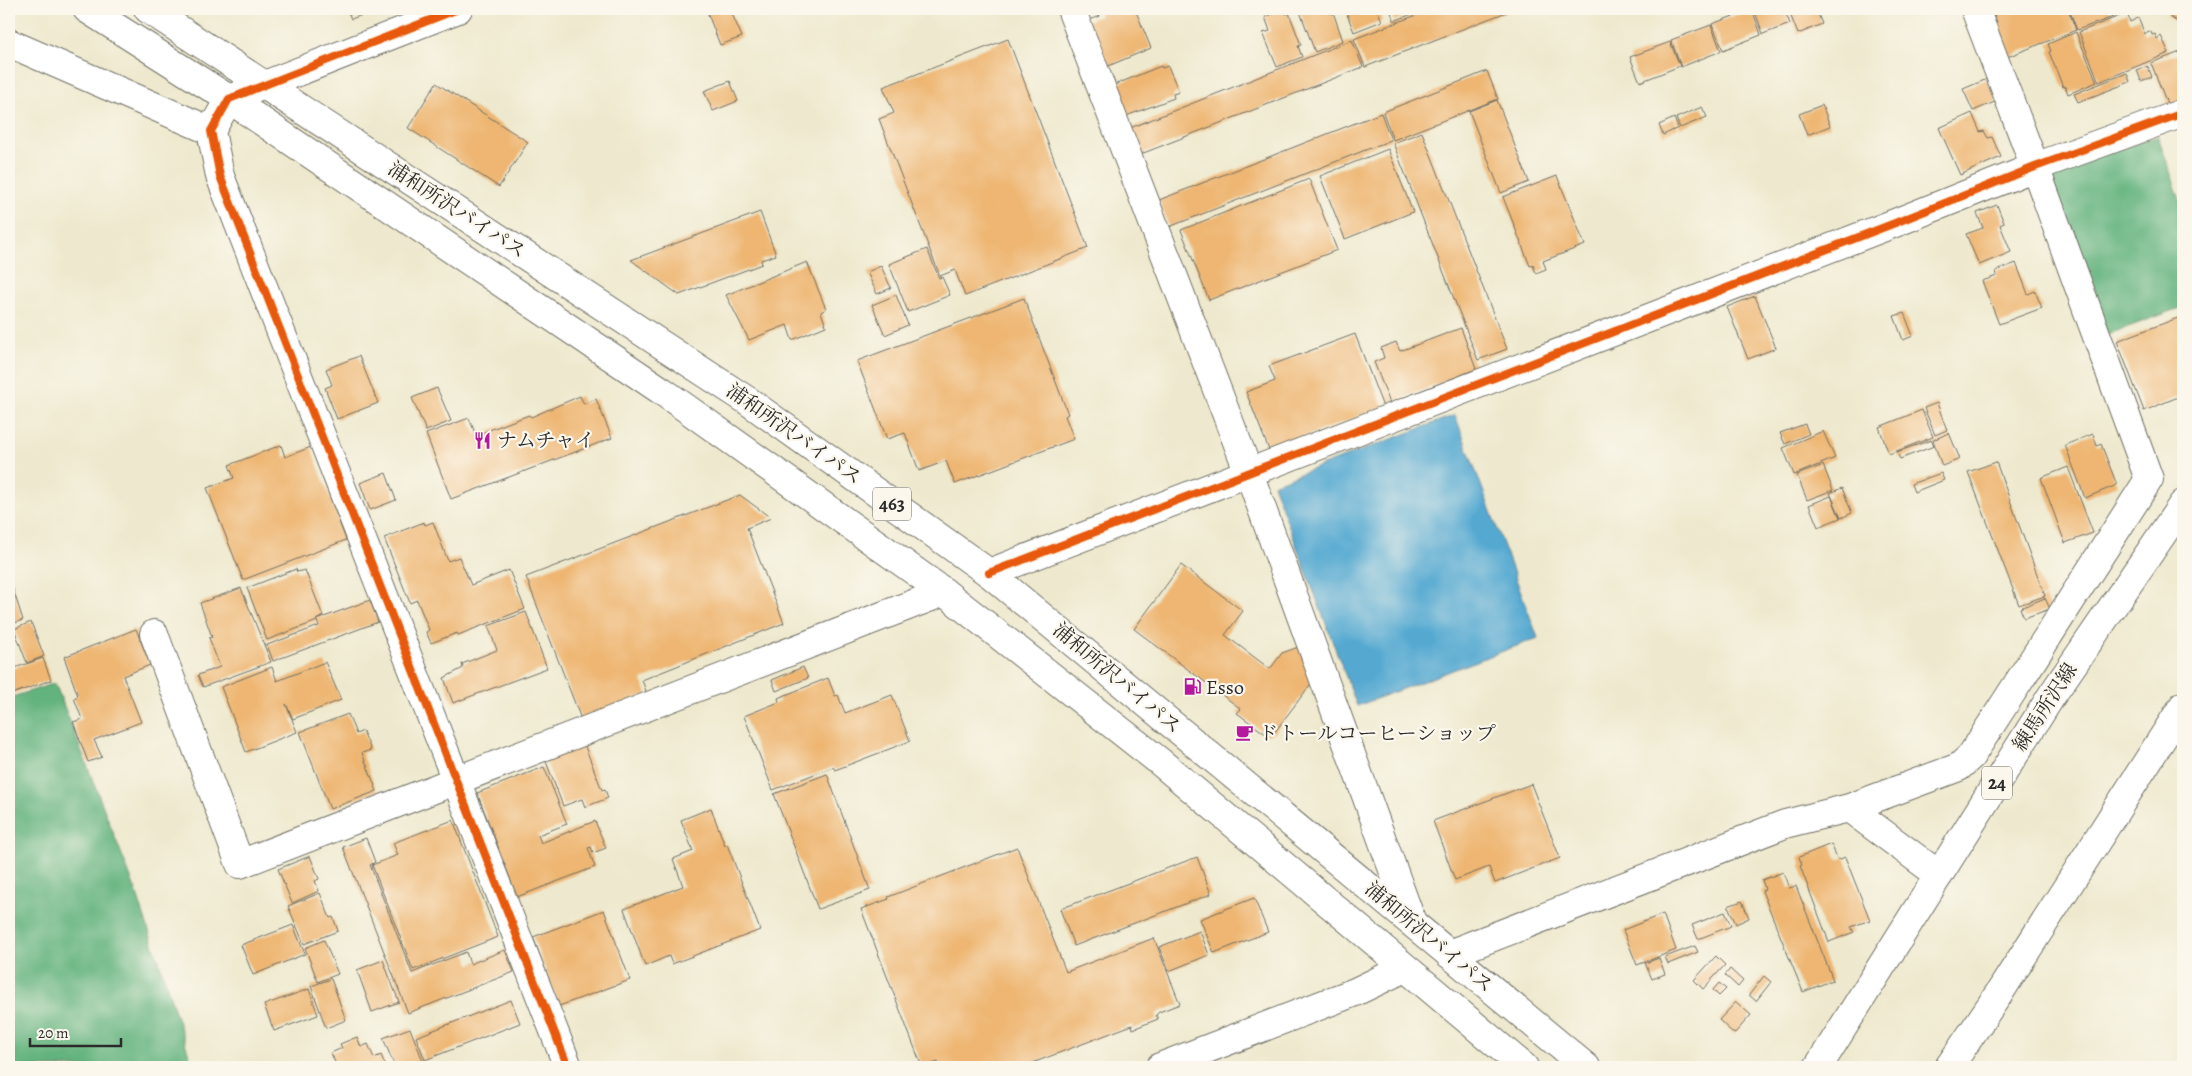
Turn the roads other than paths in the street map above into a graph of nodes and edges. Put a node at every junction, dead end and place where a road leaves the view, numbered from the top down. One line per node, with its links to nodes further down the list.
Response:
1 (87, 9): 8 (main road, 浦和所沢バイパス / 463)
2 (148, 9): 7 (main road, 浦和所沢バイパス / 463)
3 (458, 9): 7 (main road)
4 (1072, 9): 12 (main road)
5 (1974, 9): 11 (main road)
6 (9, 43): 10 (main road)
7 (264, 84): 8 (main road); 14 (main road, 浦和所沢バイパス / 463)
8 (229, 99): 10 (main road); 15 (main road, 浦和所沢バイパス / 463)
9 (2183, 113): 11 (main road)
10 (210, 131): 18 (main road)
11 (2035, 167): 12 (main road); 19 (main road)
12 (1250, 472): 14 (main road); 21 (main road)
13 (2183, 504): 20 (main road, 練馬所沢線 / 24)
14 (989, 573): 21 (main road, 浦和所沢バイパス / 463)
15 (944, 592): 18 (main road); 23 (main road, 浦和所沢バイパス / 463)
16 (154, 634): 18 (main road)
17 (2183, 706): 29 (main road)
18 (457, 781): 24 (main road)
19 (1849, 808): 20 (main road); 22 (main road)
20 (1939, 875): 28 (main road, 練馬所沢線 / 24)
21 (1412, 922): 22 (main road, 浦和所沢バイパス / 463)
22 (1449, 954): 27 (main road, 浦和所沢バイパス / 463)
23 (1405, 968): 25 (main road); 26 (main road, 浦和所沢バイパス / 463)
24 (568, 1067)
25 (1160, 1067)
26 (1524, 1067)
27 (1586, 1067)
28 (1818, 1067)
29 (1949, 1067)

